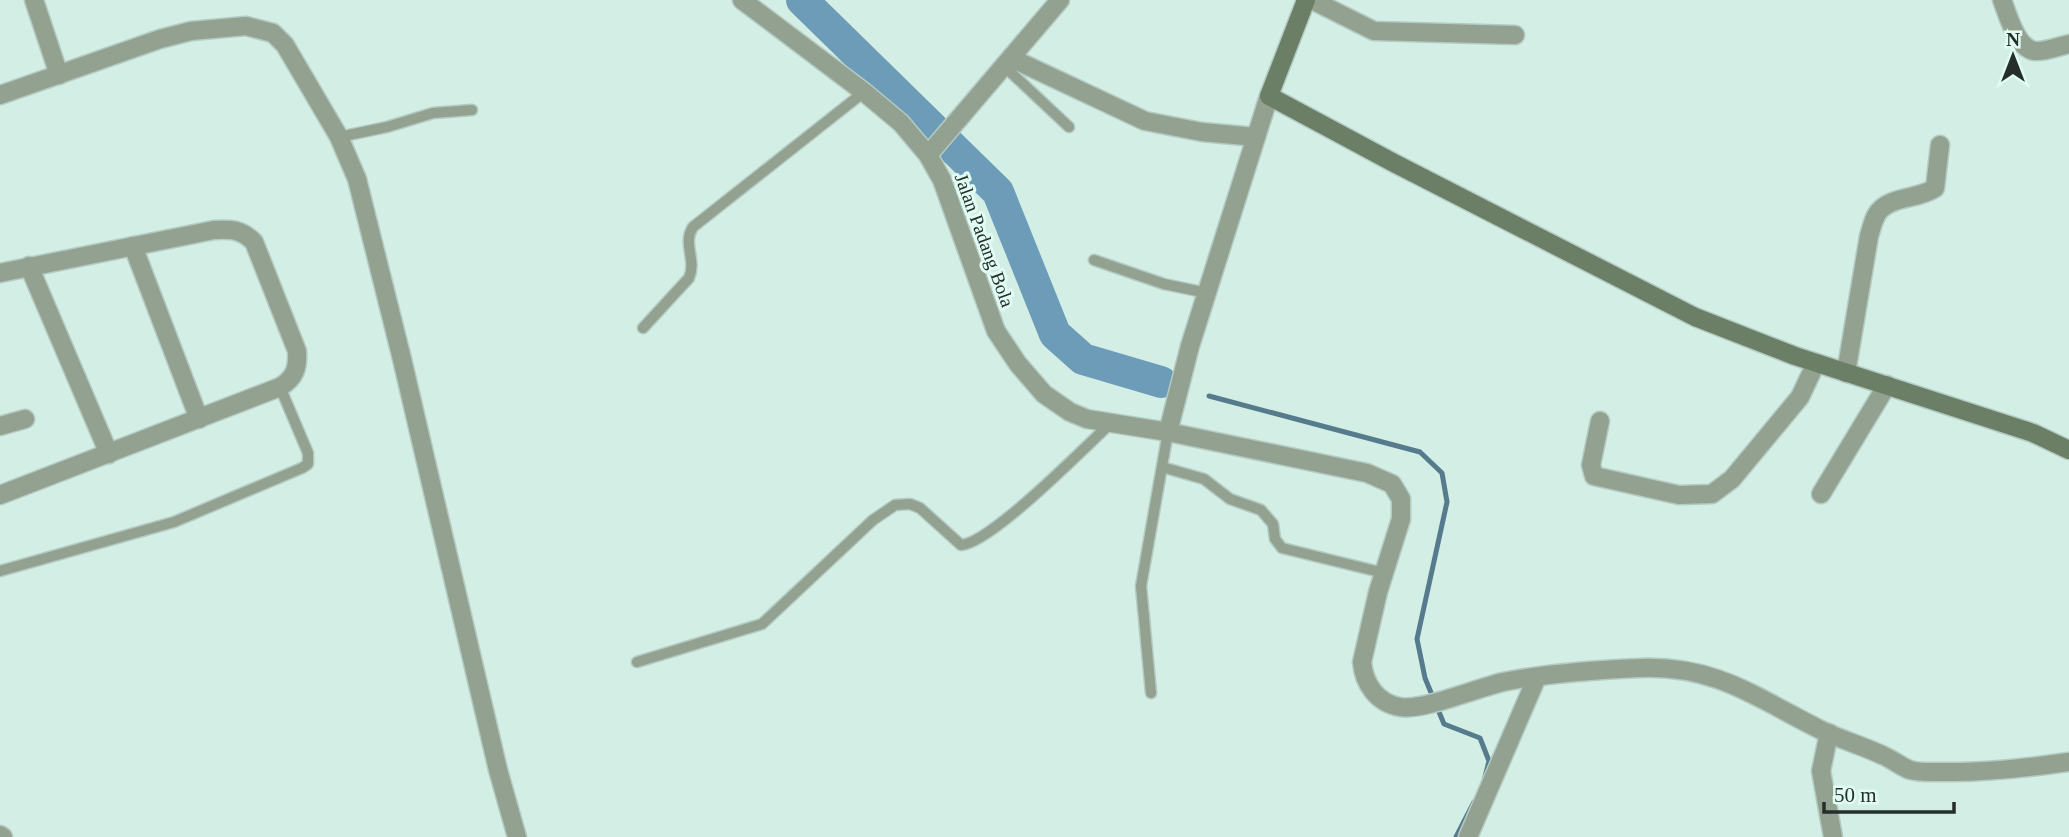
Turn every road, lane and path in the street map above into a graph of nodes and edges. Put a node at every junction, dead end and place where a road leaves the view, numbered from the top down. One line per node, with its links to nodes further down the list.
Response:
1 (34, 0): 9 (street)
2 (742, 0): 10 (street, Jalan Padang Bola)
3 (1060, 0): 8 (street)
4 (2002, 0): 7 (street)
5 (1304, 1): 6 (street); 12 (street)
6 (1516, 35)
7 (2069, 44)
8 (1008, 62): 14 (lane); 16 (street); 18 (street)
9 (59, 75): 11 (street); 15 (street)
10 (864, 92): 18 (street, Jalan Padang Bola); 24 (lane)
11 (0, 95)
12 (1269, 96): 16 (street); 25 (street)
13 (472, 110): 15 (lane)
14 (1069, 127)
15 (339, 136): 47 (street)
16 (1256, 137): 23 (street)
17 (1940, 145): 26 (street)
18 (929, 155): 32 (street, Jalan Padang Bola)
19 (133, 246): 21 (street); 28 (street); 30 (street)
20 (1094, 260): 23 (lane)
21 (29, 266): 22 (street); 36 (street)
22 (0, 273)
23 (1207, 293): 34 (street)
24 (643, 328)
25 (1816, 363): 26 (street); 31 (street)
26 (1846, 373): 27 (street)
27 (1887, 385): 35 (street); 38 (street)
28 (280, 387): 30 (street); 40 (lane)
29 (25, 419): 33 (street)
30 (198, 419): 36 (street)
31 (1600, 421)
32 (1110, 424): 34 (street, Jalan Padang Bola); 42 (lane)
33 (0, 426)
34 (1168, 432): 37 (lane); 41 (street, Jalan Padang Bola)
35 (2069, 450)
36 (109, 454): 39 (street)
37 (1162, 467): 41 (lane); 44 (lane)
38 (1821, 494)
39 (0, 495)
40 (0, 571)
41 (1384, 573): 43 (street, Jalan Padang Bola)
42 (637, 662)
43 (1537, 677): 45 (street); 48 (street)
44 (1152, 693)
45 (1829, 733): 46 (street); 49 (street)
46 (2069, 762)
47 (517, 837)
48 (1468, 837)
49 (1833, 837)

